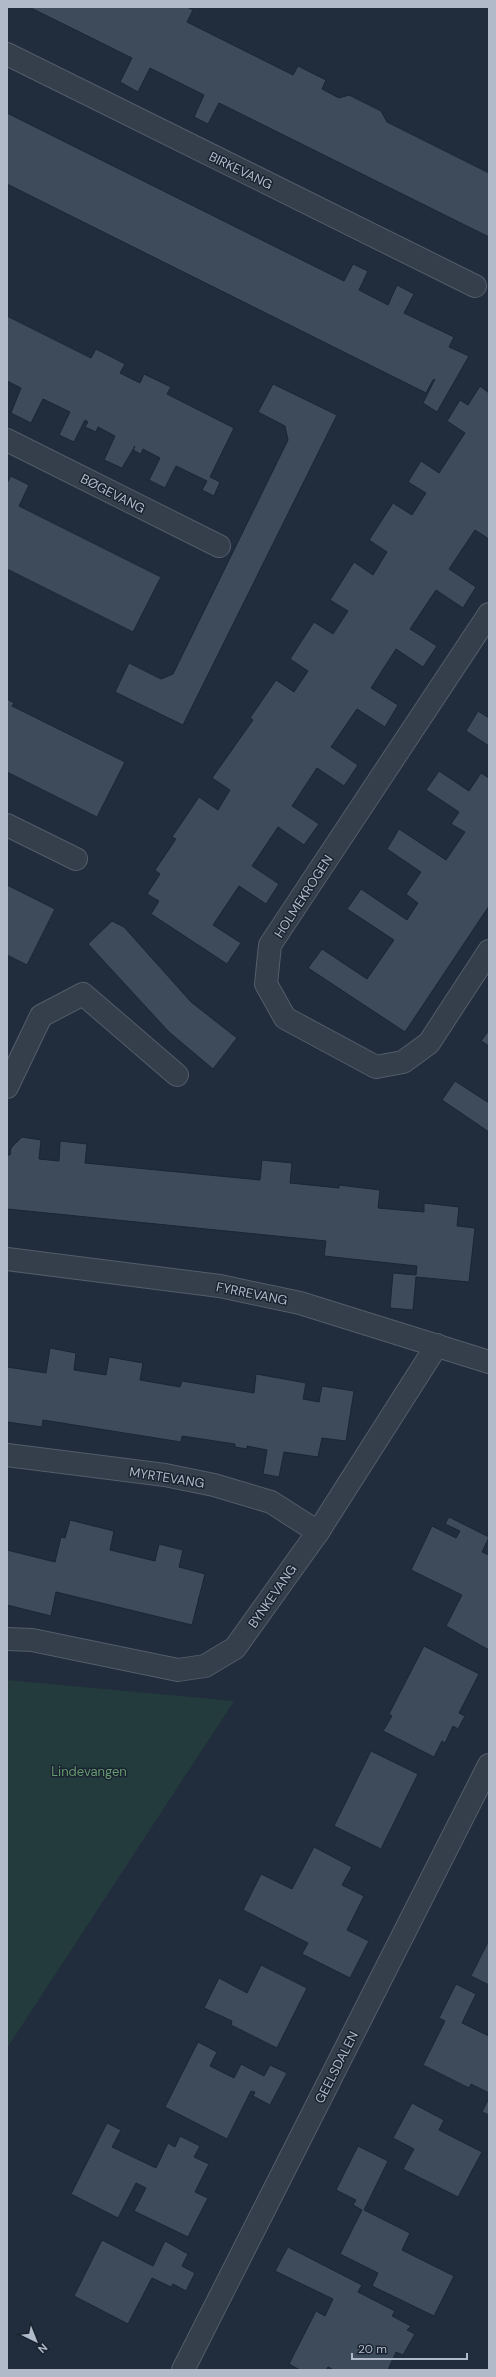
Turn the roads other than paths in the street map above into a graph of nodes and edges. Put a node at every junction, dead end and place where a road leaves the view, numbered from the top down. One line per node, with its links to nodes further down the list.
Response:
1 (7, 54): 2 (street, BIRKEVANG)
2 (475, 286)
3 (7, 440): 4 (street, BØGEVANG)
4 (219, 546)
5 (489, 614): 8 (street, HOLMEKROGEN)
6 (7, 824): 7 (street)
7 (76, 859)
8 (489, 951)
9 (177, 1075): 10 (street)
10 (7, 1086)
11 (7, 1259): 12 (street, FYRREVANG)
12 (437, 1345): 13 (street, FYRREVANG); 15 (street, BYNKEVANG)
13 (489, 1362)
14 (7, 1455): 15 (street, MYRTEVANG)
15 (318, 1532): 16 (street, BYNKEVANG)
16 (7, 1639)
17 (489, 1765): 18 (street, GEELSDALEN)
18 (183, 2370)

